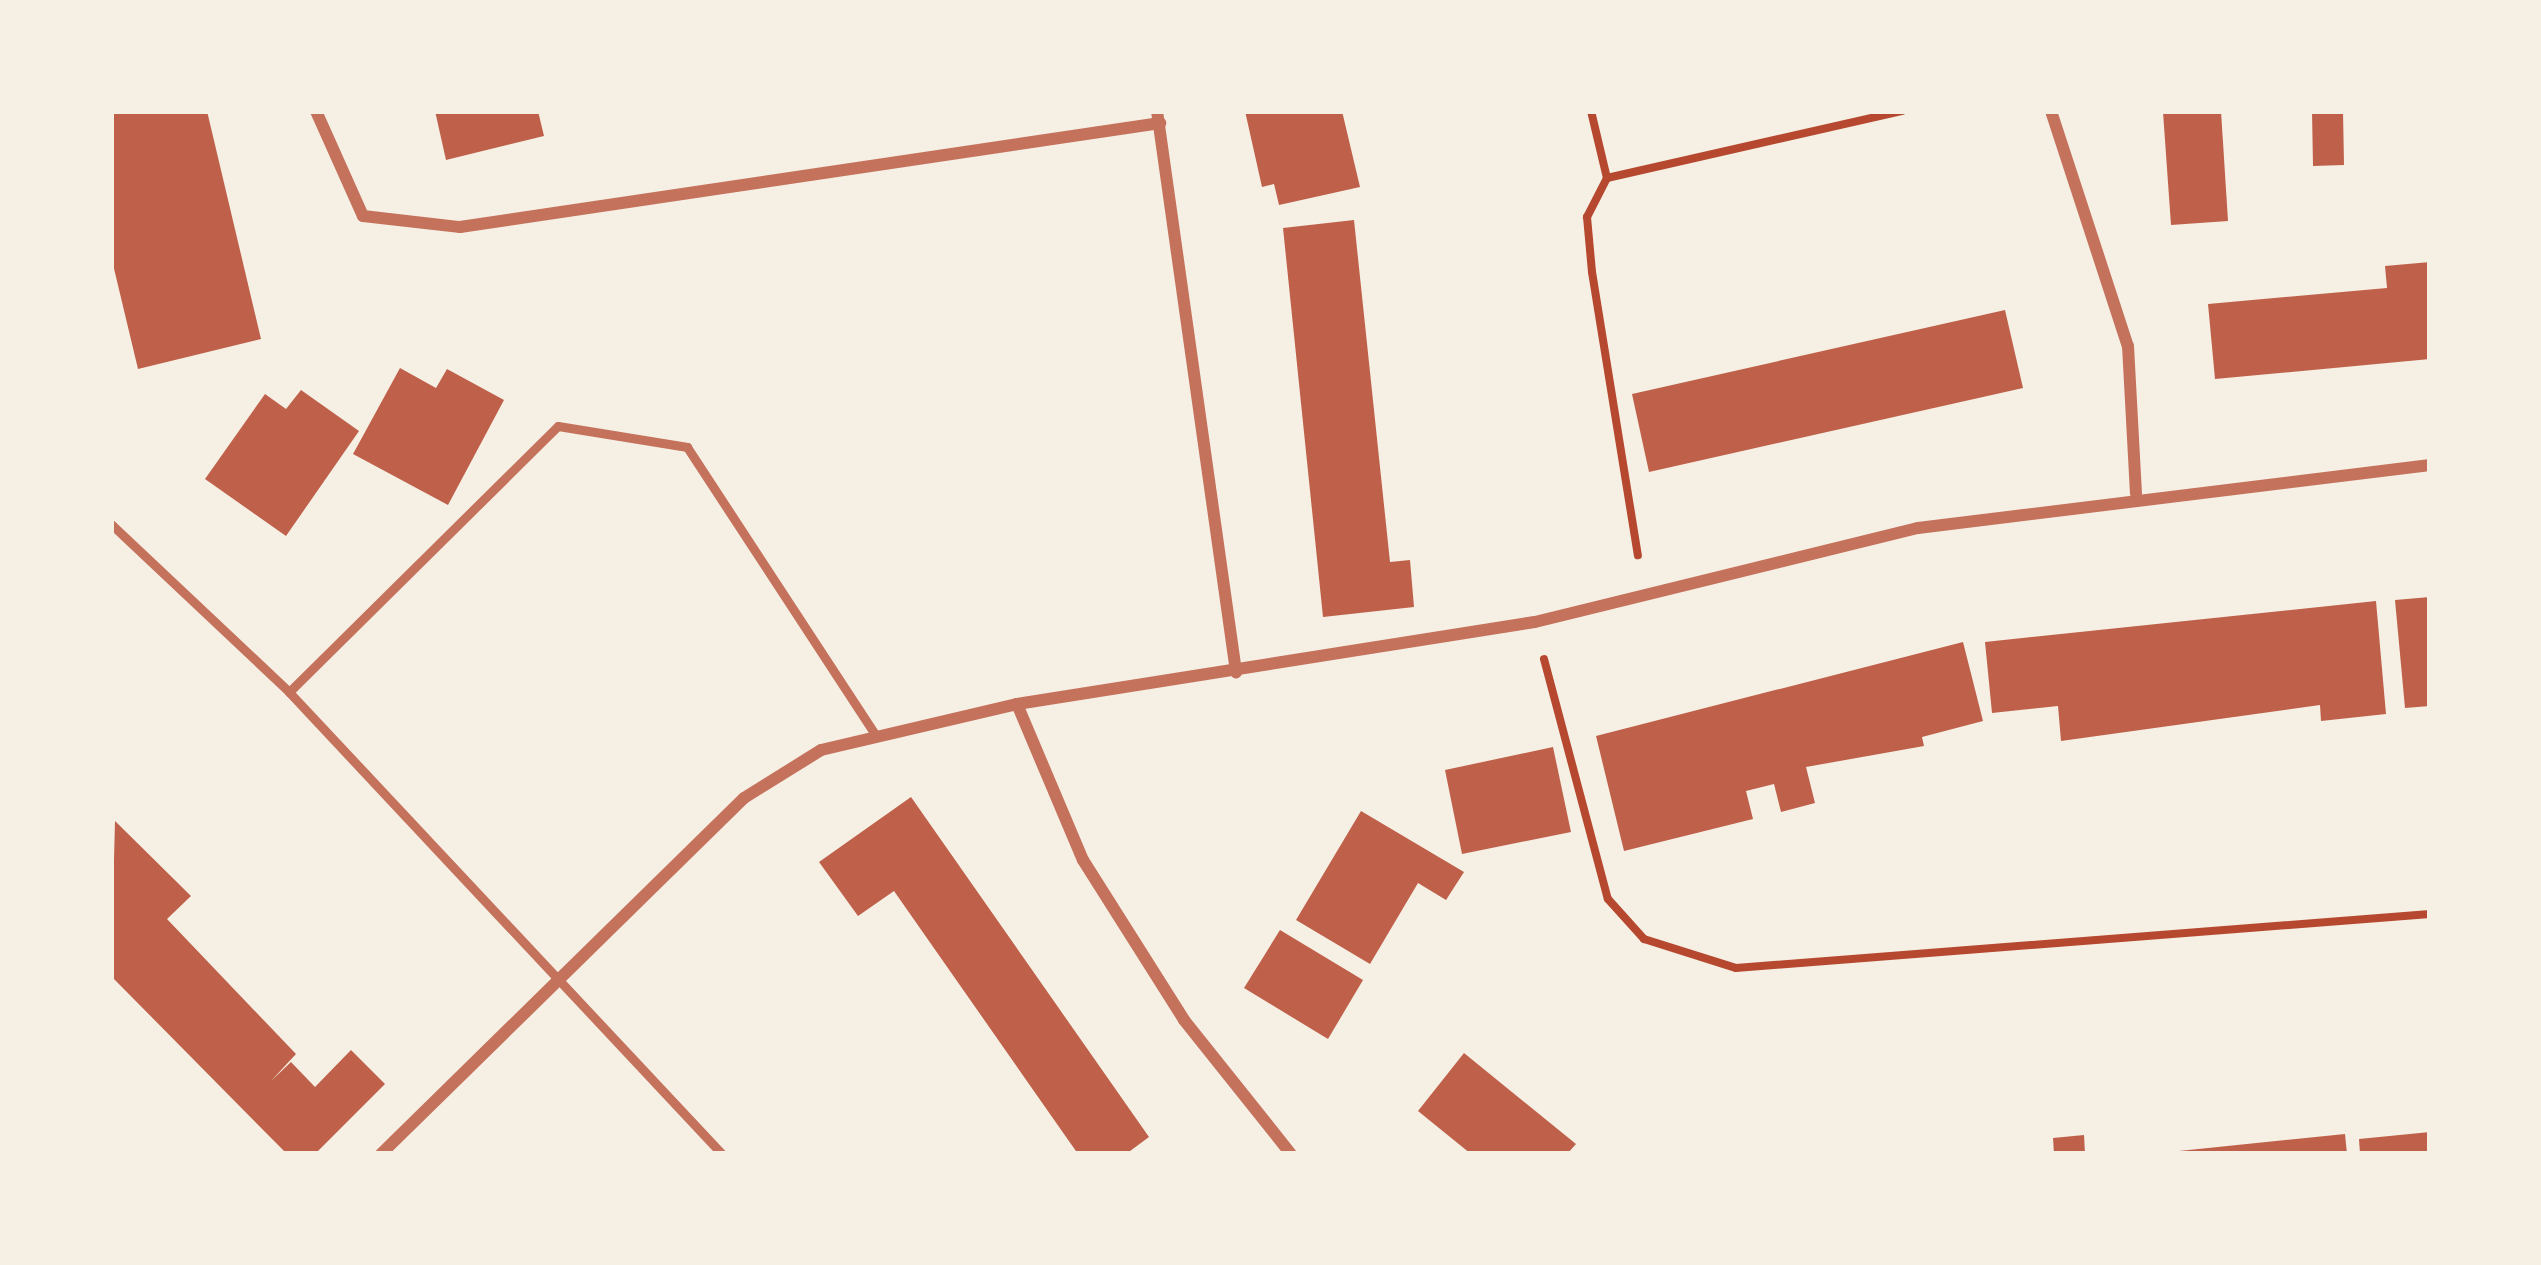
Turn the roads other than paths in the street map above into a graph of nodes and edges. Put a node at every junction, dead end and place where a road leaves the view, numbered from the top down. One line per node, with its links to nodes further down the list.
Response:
1 (316, 111): 3 (street)
2 (2051, 111): 5 (street)
3 (1159, 117): 7 (street)
4 (2430, 465): 5 (street)
5 (2136, 494): 7 (street)
6 (111, 524): 8 (lane)
7 (1236, 671): 9 (street)
8 (289, 692): 10 (lane); 11 (lane)
9 (1018, 704): 10 (street); 14 (street)
10 (875, 734): 11 (street)
11 (563, 981): 12 (street); 13 (lane)
12 (381, 1154)
13 (722, 1154)
14 (1291, 1154)

